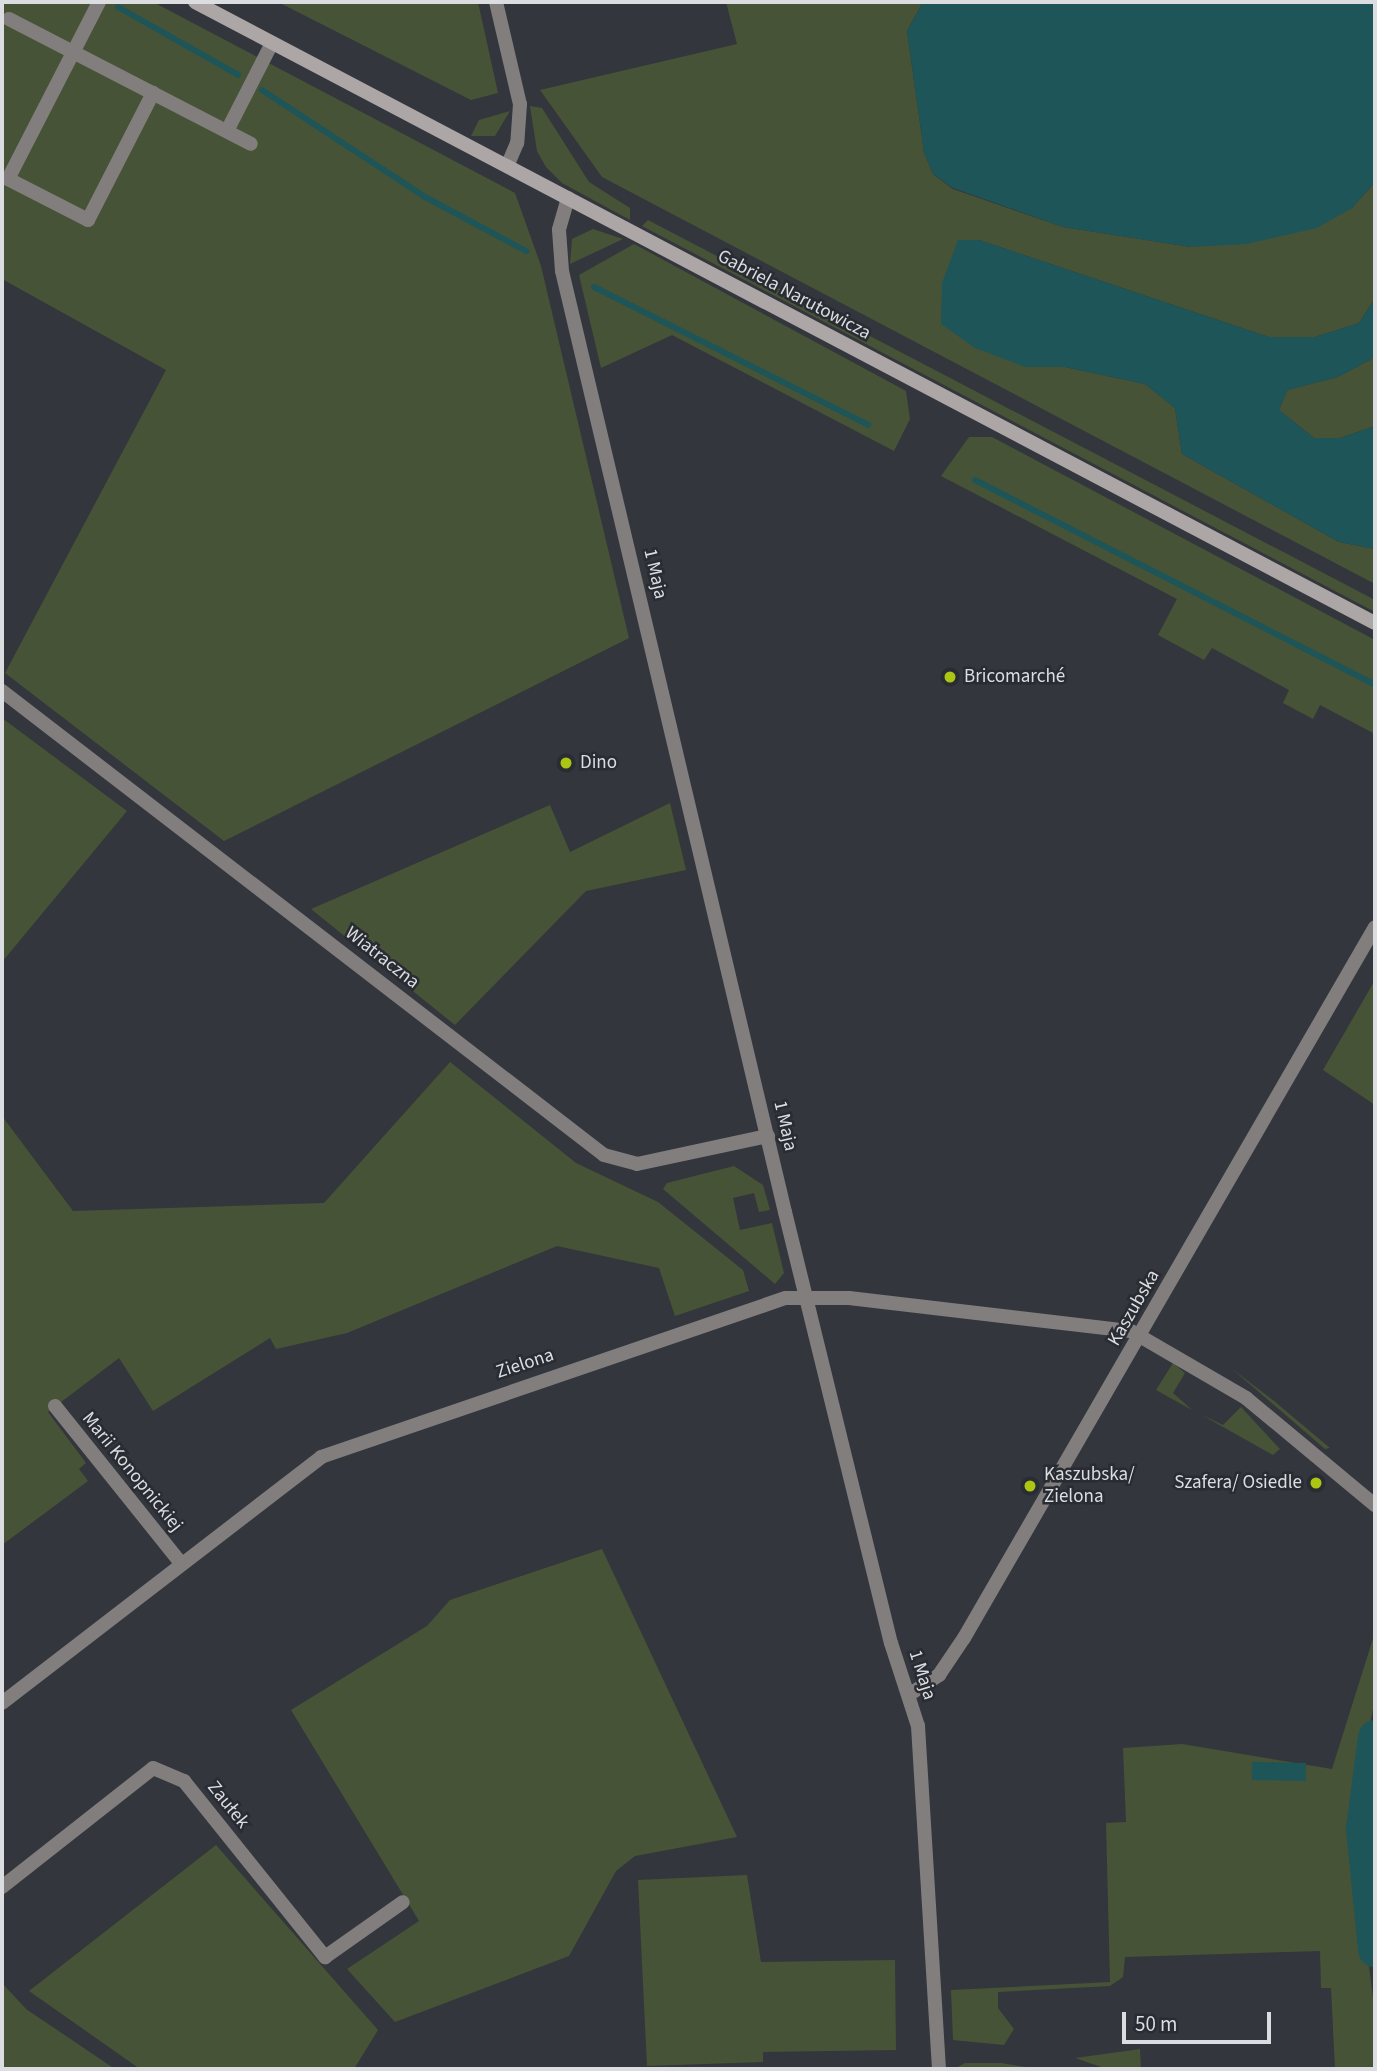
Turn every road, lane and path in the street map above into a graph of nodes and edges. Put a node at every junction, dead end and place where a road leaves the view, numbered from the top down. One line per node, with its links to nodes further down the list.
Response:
1 (99, 2): 6 (street)
2 (195, 2): 5 (main road, Gabriela Narutowicza)
3 (496, 2): 10 (street)
4 (9, 19): 6 (street)
5 (272, 43): 8 (street); 10 (main road, Gabriela Narutowicza)
6 (73, 52): 7 (street); 7 (street)
7 (153, 93): 8 (street)
8 (227, 131): 9 (street)
9 (251, 144)
10 (507, 166): 11 (main road, Gabriela Narutowicza)
11 (568, 198): 12 (main road, Gabriela Narutowicza); 15 (street, 1 Maja)
12 (1375, 623)
13 (2, 691): 15 (street, Wiatraczna)
14 (1375, 927): 17 (street, Kaszubska)
15 (768, 1136): 16 (street, 1 Maja)
16 (807, 1296): 17 (street, Zielona); 20 (street, Zielona); 21 (street, 1 Maja)
17 (1141, 1335): 19 (street); 21 (street, Kaszubska)
18 (55, 1406): 20 (street, Marii Konopnickiej)
19 (1375, 1506)
20 (180, 1562): 22 (street, Zielona)
21 (910, 1695): 25 (street, 1 Maja)
22 (2, 1703)
23 (2, 1887): 24 (street, Zaułek)
24 (403, 1902)
25 (939, 2069)

